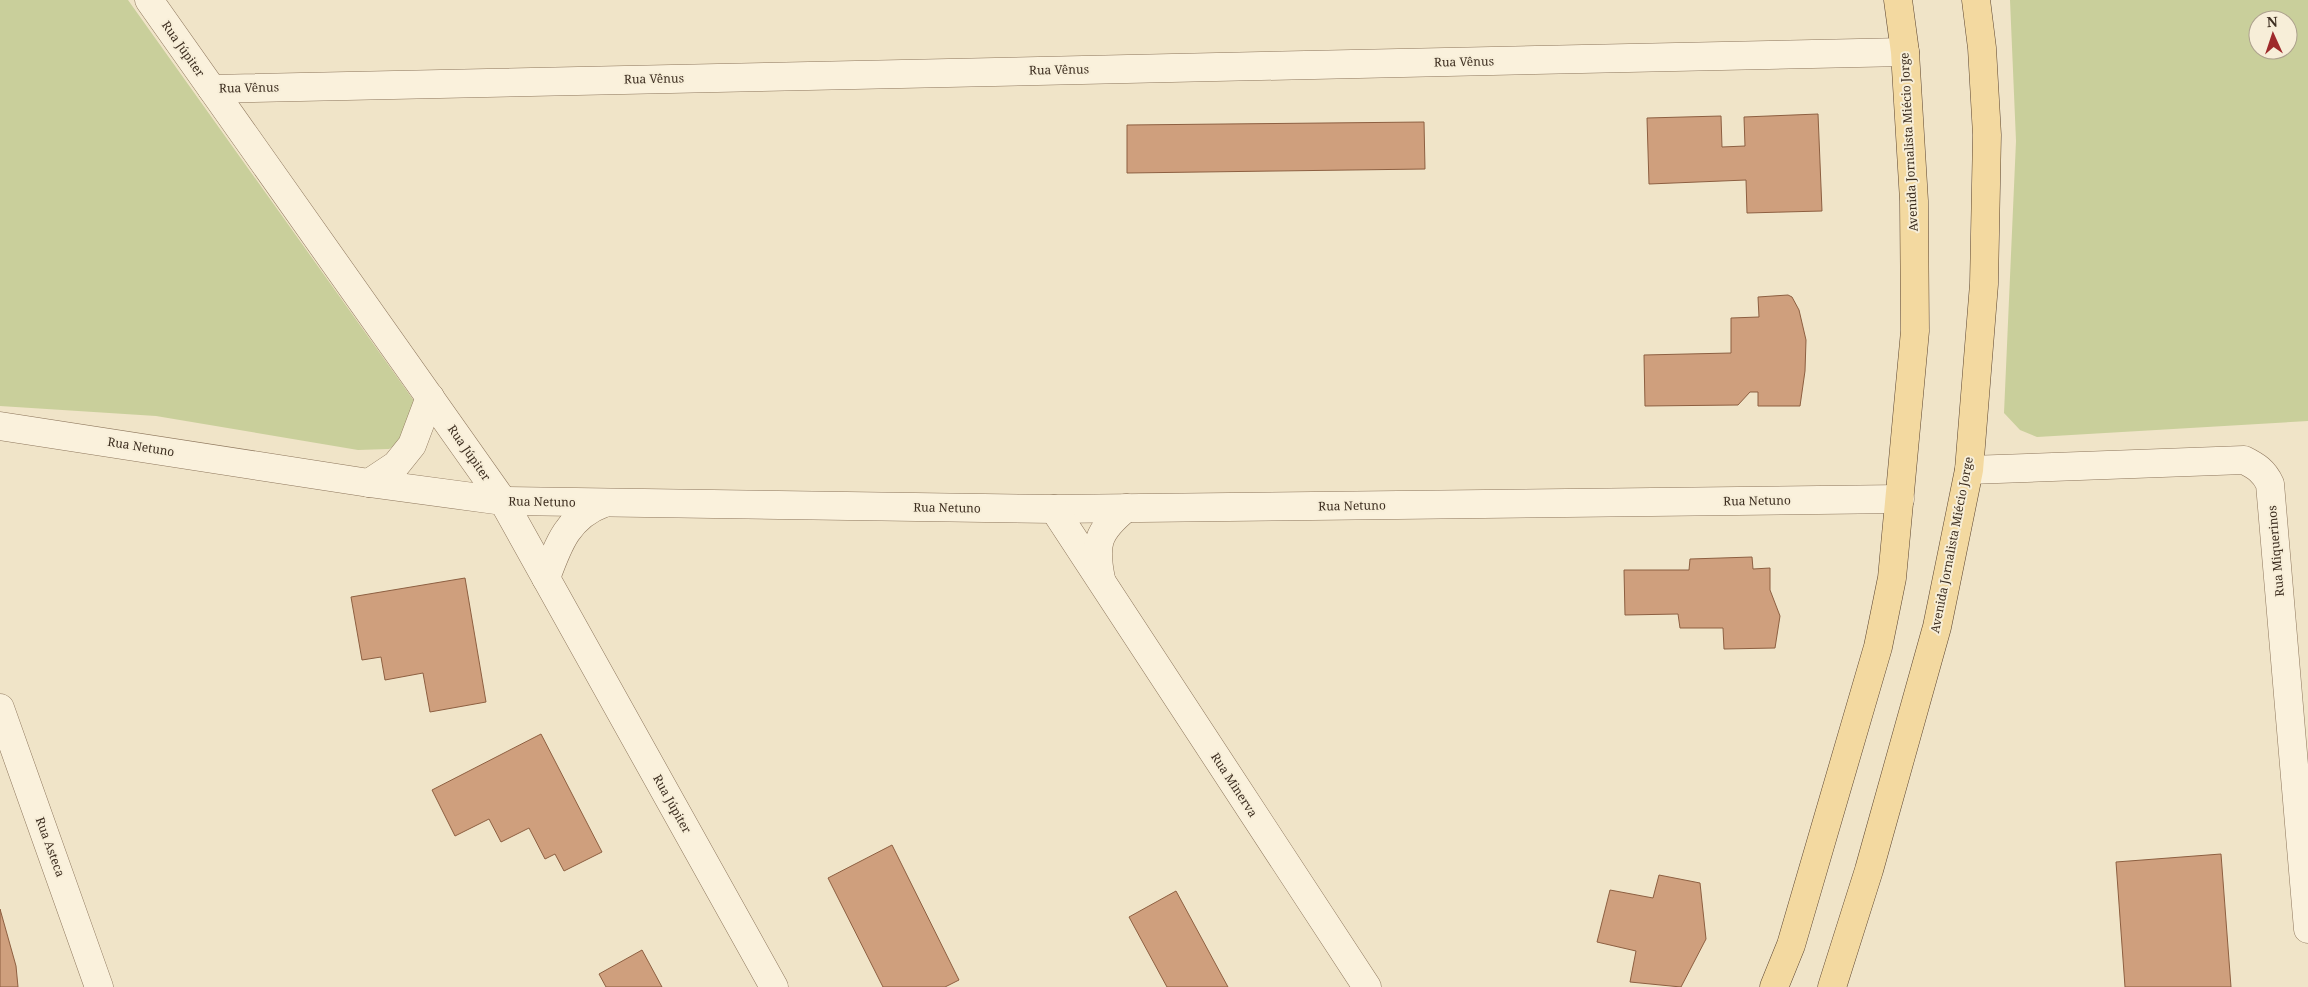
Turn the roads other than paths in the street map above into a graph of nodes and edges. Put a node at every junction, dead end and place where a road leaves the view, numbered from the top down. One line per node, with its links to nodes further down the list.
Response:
1 (149, 0): 5 (street, Rua Júpiter)
2 (1898, 0): 4 (main road, Avenida Jornalista Miécio Jorge)
3 (1976, 0): 8 (main road, Avenida Jornalista Miécio Jorge)
4 (1905, 52): 5 (street, Rua Vênus); 10 (main road, Avenida Jornalista Miécio Jorge)
5 (212, 89): 6 (street, Rua Júpiter)
6 (430, 397): 9 (street); 11 (street, Rua Júpiter)
7 (0, 426): 9 (street, Rua Netuno)
8 (1969, 470): 18 (street, Rua Miquerinos); 23 (main road, Avenida Jornalista Miécio Jorge)
9 (369, 483): 11 (street, Rua Netuno)
10 (1900, 500): 13 (street, Rua Netuno); 22 (main road, Avenida Jornalista Miécio Jorge)
11 (503, 501): 12 (street, Rua Netuno); 15 (street, Rua Júpiter)
12 (604, 503): 14 (street, Rua Netuno); 15 (street)
13 (1126, 508): 14 (street, Rua Netuno); 16 (street, Rua Minerva)
14 (1054, 509): 16 (street, Rua Minerva)
15 (546, 578): 20 (street, Rua Júpiter)
16 (1102, 583): 21 (street, Rua Minerva)
17 (0, 708): 19 (street, Rua Asteca)
18 (2308, 929)
19 (99, 987)
20 (774, 987)
21 (1366, 987)
22 (1774, 987)
23 (1832, 987)

